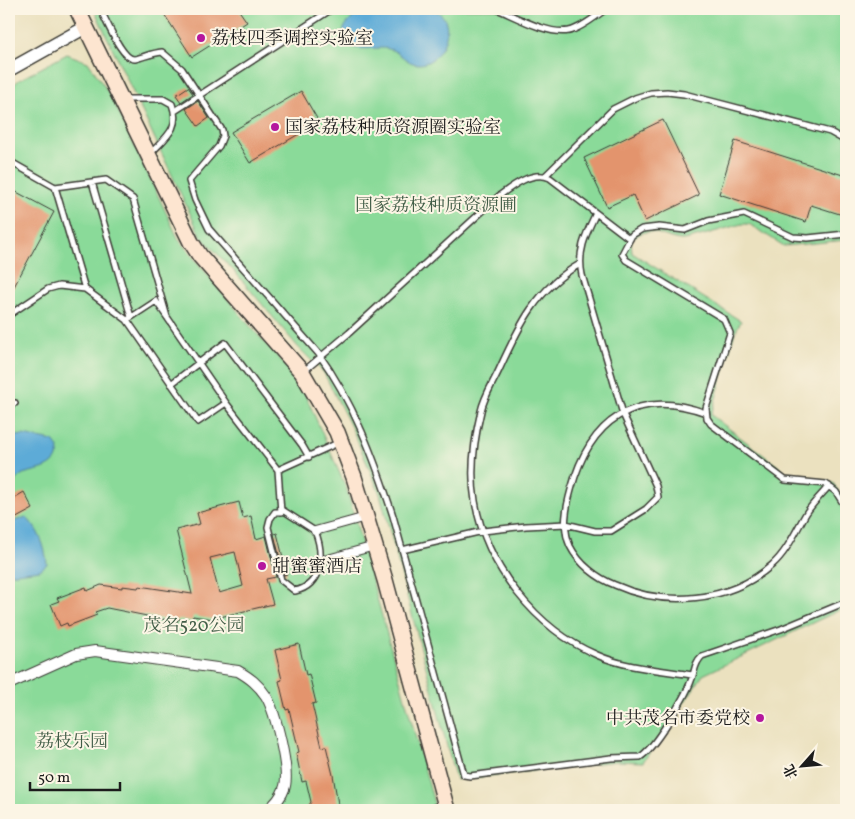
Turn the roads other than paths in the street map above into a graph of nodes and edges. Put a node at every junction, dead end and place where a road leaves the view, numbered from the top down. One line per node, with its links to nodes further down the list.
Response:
1 (77, 9): 6 (main road)
2 (100, 9): 8 (lane)
3 (332, 9): 8 (lane)
4 (497, 9): 5 (lane)
5 (606, 9)
6 (86, 27): 7 (street); 9 (main road)
7 (9, 70)
8 (198, 96): 10 (lane); 25 (lane)
9 (122, 100): 10 (lane); 12 (main road)
10 (175, 111): 12 (lane)
11 (846, 141): 14 (lane)
12 (148, 155): 27 (main road)
13 (9, 161): 16 (lane)
14 (545, 176): 17 (lane); 25 (lane)
15 (92, 182): 16 (lane); 23 (lane); 24 (lane)
16 (56, 187): 21 (lane)
17 (596, 214): 19 (lane); 20 (lane)
18 (846, 234): 19 (lane)
19 (630, 239): 32 (lane)
20 (580, 264): 33 (lane); 42 (lane)
21 (85, 289): 22 (lane); 24 (lane)
22 (9, 315)
23 (167, 317): 24 (lane); 26 (lane)
24 (129, 319): 28 (lane)
25 (321, 356): 27 (lane); 45 (lane)
26 (199, 363): 28 (lane); 30 (lane); 35 (lane)
27 (302, 372): 34 (main road)
28 (171, 384): 30 (lane)
29 (15, 403): 31 (lane)
30 (226, 403): 36 (lane)
31 (9, 404)
32 (706, 413): 33 (lane); 37 (lane)
33 (622, 414): 41 (lane); 41 (lane)
34 (341, 441): 35 (lane); 40 (main road)
35 (309, 457): 36 (lane)
36 (278, 470): 39 (lane)
37 (829, 486): 38 (lane); 41 (lane)
38 (846, 508)
39 (281, 512): 43 (lane); 43 (lane)
40 (366, 517): 43 (street); 44 (main road)
41 (566, 524): 42 (lane)
42 (483, 531): 45 (lane); 48 (lane)
43 (315, 532)
44 (375, 546): 46 (street); 50 (main road)
45 (402, 550): 48 (lane)
46 (324, 560)
47 (846, 602): 48 (lane)
48 (693, 675)
49 (9, 684): 51 (street)
50 (446, 807): 52 (lane)
51 (268, 810)
52 (426, 810)

